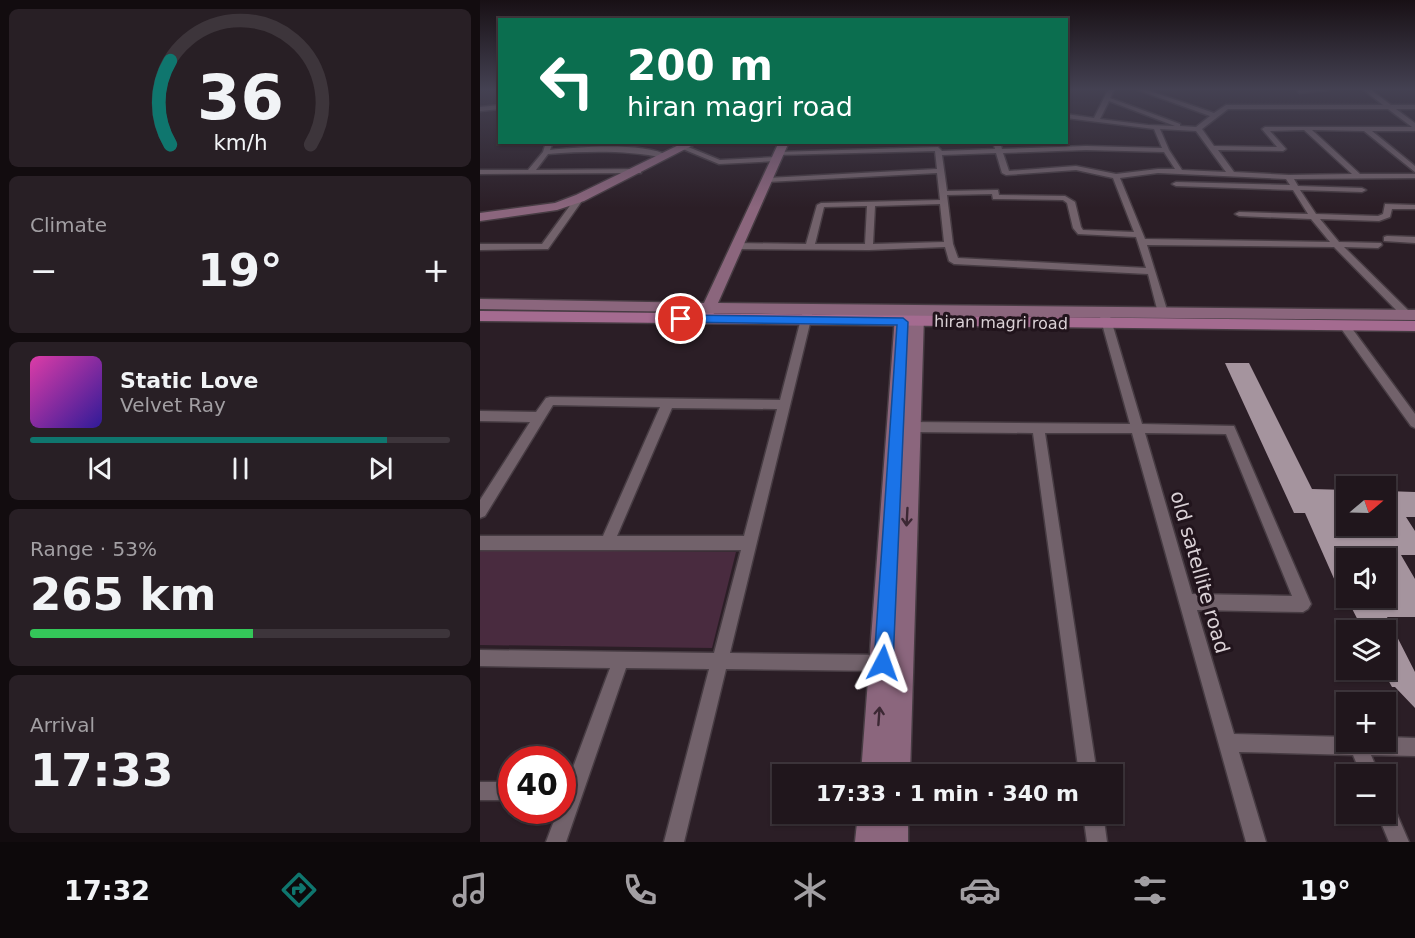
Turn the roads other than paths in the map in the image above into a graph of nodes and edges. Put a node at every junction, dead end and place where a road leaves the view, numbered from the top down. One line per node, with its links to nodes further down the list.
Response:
1 (1157, 129): 14 (street)
2 (1198, 129): 13 (street)
3 (1265, 129): 13 (street)
4 (1307, 129): 29 (street)
5 (1366, 129): 19 (street)
6 (549, 144): 15 (street)
7 (997, 144): 17 (street)
8 (690, 145): 16 (street); 18 (street)
9 (855, 147): 10 (street); 16 (street)
10 (904, 147): 11 (street); 25 (street)
11 (938, 148): 17 (street); 21 (street)
12 (1086, 148): 14 (street); 17 (street); 22 (street)
13 (1212, 148): 27 (street)
14 (1166, 150): 26 (street)
15 (546, 152): 18 (street); 24 (street)
16 (779, 152): 32 (street)
17 (1000, 152): 22 (street)
18 (665, 156): 20 (street)
19 (1415, 170)
20 (638, 171): 24 (street); 37 (street)
21 (940, 171): 25 (street); 36 (street)
22 (1092, 171): 28 (street)
23 (480, 172): 24 (street)
24 (530, 172)
25 (908, 172): 32 (street)
26 (1180, 172): 27 (street); 28 (street)
27 (1232, 174): 31 (street)
28 (1116, 176): 43 (street)
29 (1358, 176): 30 (street); 31 (street)
30 (1415, 176)
31 (1288, 177): 34 (street)
32 (767, 180): 49 (street)
33 (1176, 184): 34 (street)
34 (1294, 188): 35 (street); 42 (street)
35 (1362, 190)
36 (944, 197): 38 (street); 43 (street); 46 (street)
37 (580, 198): 41 (street); 50 (street)
38 (872, 204): 51 (street); 52 (street)
39 (1415, 208): 42 (street)
40 (1239, 214): 42 (street)
41 (480, 217)
42 (1314, 217): 47 (street)
43 (1140, 238): 47 (street); 53 (street)
44 (1388, 239): 45 (street)
45 (1415, 240)
46 (949, 244): 52 (street); 53 (street)
47 (1335, 245): 48 (street); 61 (street)
48 (1378, 245)
49 (736, 246): 51 (street); 56 (street)
50 (480, 247)
51 (810, 247): 52 (street)
52 (869, 247)
53 (1151, 271): 55 (street)
54 (480, 304): 56 (street)
55 (1163, 313): 60 (street); 61 (street)
56 (706, 314): 57 (main road, hiran magri road); 58 (main road, hiran magri road)
57 (807, 315): 59 (main road, hiran magri road); 64 (street)
58 (480, 316)
59 (910, 316): 60 (main road, hiran magri road); 69 (street); 80 (street)
60 (1105, 318): 62 (main road, hiran magri road); 71 (street, old satellite road)
61 (1412, 319): 62 (main road, hiran magri road)
62 (1344, 325): 65 (street)
63 (668, 403): 64 (street); 67 (street); 74 (street)
64 (784, 405): 75 (street)
65 (1410, 410): 68 (street)
66 (480, 416): 67 (street)
67 (539, 417): 72 (street)
68 (1415, 423)
69 (912, 427): 70 (street); 80 (street, one-way to 80)
70 (1038, 428): 71 (street); 87 (street)
71 (1137, 429): 76 (street, old satellite road); 76 (street)
72 (480, 512)
73 (480, 543): 74 (street)
74 (607, 543): 75 (street)
75 (750, 543): 79 (street)
76 (1186, 602): 81 (street, old satellite road)
77 (480, 658): 78 (street)
78 (621, 660): 79 (street); 88 (street)
79 (719, 662): 80 (street); 97 (street)
80 (892, 663): 85 (street, one-way to 80); 86 (street)
81 (1227, 743): 82 (street); 101 (street, old satellite road)
82 (1336, 745)
83 (1396, 747): 84 (street)
84 (1415, 747)
85 (877, 764)
86 (896, 764)
87 (1087, 764)
88 (576, 772)
89 (480, 791): 90 (street)
90 (498, 791)
91 (560, 824): 96 (street)
92 (871, 824): 98 (street)
93 (894, 824): 99 (street)
94 (1095, 824): 100 (street)
95 (1391, 824): 102 (street)
96 (556, 842)
97 (674, 842)
98 (870, 842)
99 (893, 842)
100 (1098, 842)
101 (1256, 842)
102 (1399, 842)

